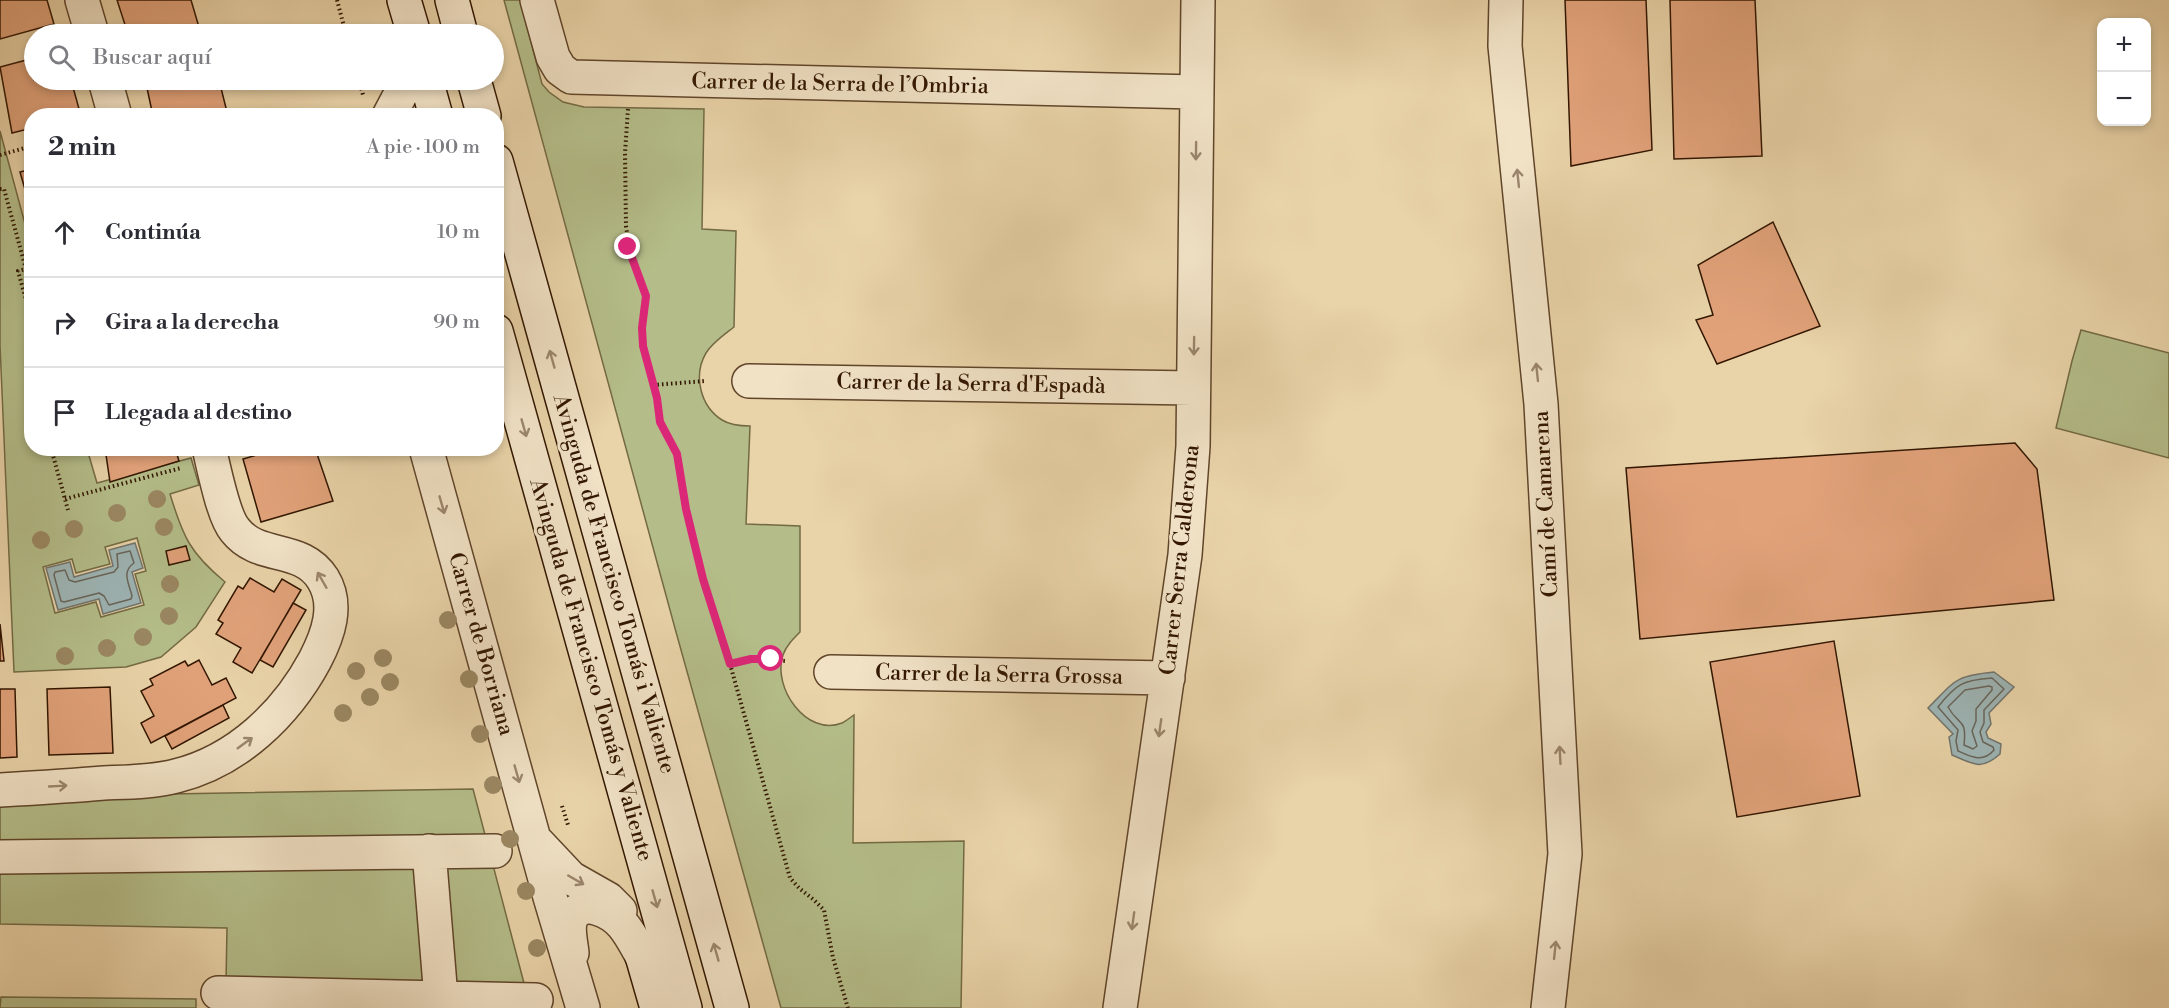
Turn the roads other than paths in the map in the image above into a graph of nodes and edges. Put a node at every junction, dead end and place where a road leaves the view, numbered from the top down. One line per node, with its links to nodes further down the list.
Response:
1 (82, 0): 7 (street)
2 (404, 0): 8 (street)
3 (452, 0): 9 (street)
4 (537, 0): 14 (street, Carrer de la Serra de l’Ombria)
5 (1198, 0): 14 (street, Carrer Serra Calderona)
6 (1506, 0): 42 (street, Camí de Camarena, one-way to 6)
7 (89, 24)
8 (411, 24)
9 (458, 24)
10 (108, 90): 15 (street)
11 (403, 90): 16 (street)
12 (429, 90): 17 (street)
13 (477, 90): 18 (street)
14 (1196, 92): 22 (street, Carrer Serra Calderona, one-way to 22)
15 (113, 108)
16 (393, 108)
17 (434, 108)
18 (482, 108)
19 (504, 190): 40 (street, Avinguda de Francisco Tomás i Valiente, one-way to 19)
20 (504, 360): 39 (street, Avinguda de Francisco Tomás y Valiente, one-way to 39)
21 (749, 381): 22 (street, Carrer de la Serra d'Espadà)
22 (1193, 388): 26 (street, Carrer Serra Calderona)
23 (428, 456): 28 (street, Carrer de Borriana, one-way to 28)
24 (197, 457): 27 (street, one-way to 24)
25 (831, 672): 26 (street, Carrer de la Serra Grossa)
26 (1168, 678): 41 (street, Carrer Serra Calderona, one-way to 41)
27 (0, 790)
28 (535, 839): 32 (street, Carrer de Borriana, one-way to 32); 35 (street, Carrer de Borriana)
29 (429, 851): 30 (street); 31 (street); 34 (street)
30 (495, 851)
31 (0, 857)
32 (642, 956): 35 (street, Carrer de Borriana); 38 (street)
33 (219, 993): 37 (street)
34 (441, 998): 36 (street); 37 (street)
35 (580, 998)
36 (536, 1000)
37 (336, 1002)
38 (657, 1008)
39 (685, 1008)
40 (732, 1008)
41 (1120, 1008)
42 (1548, 1008)

